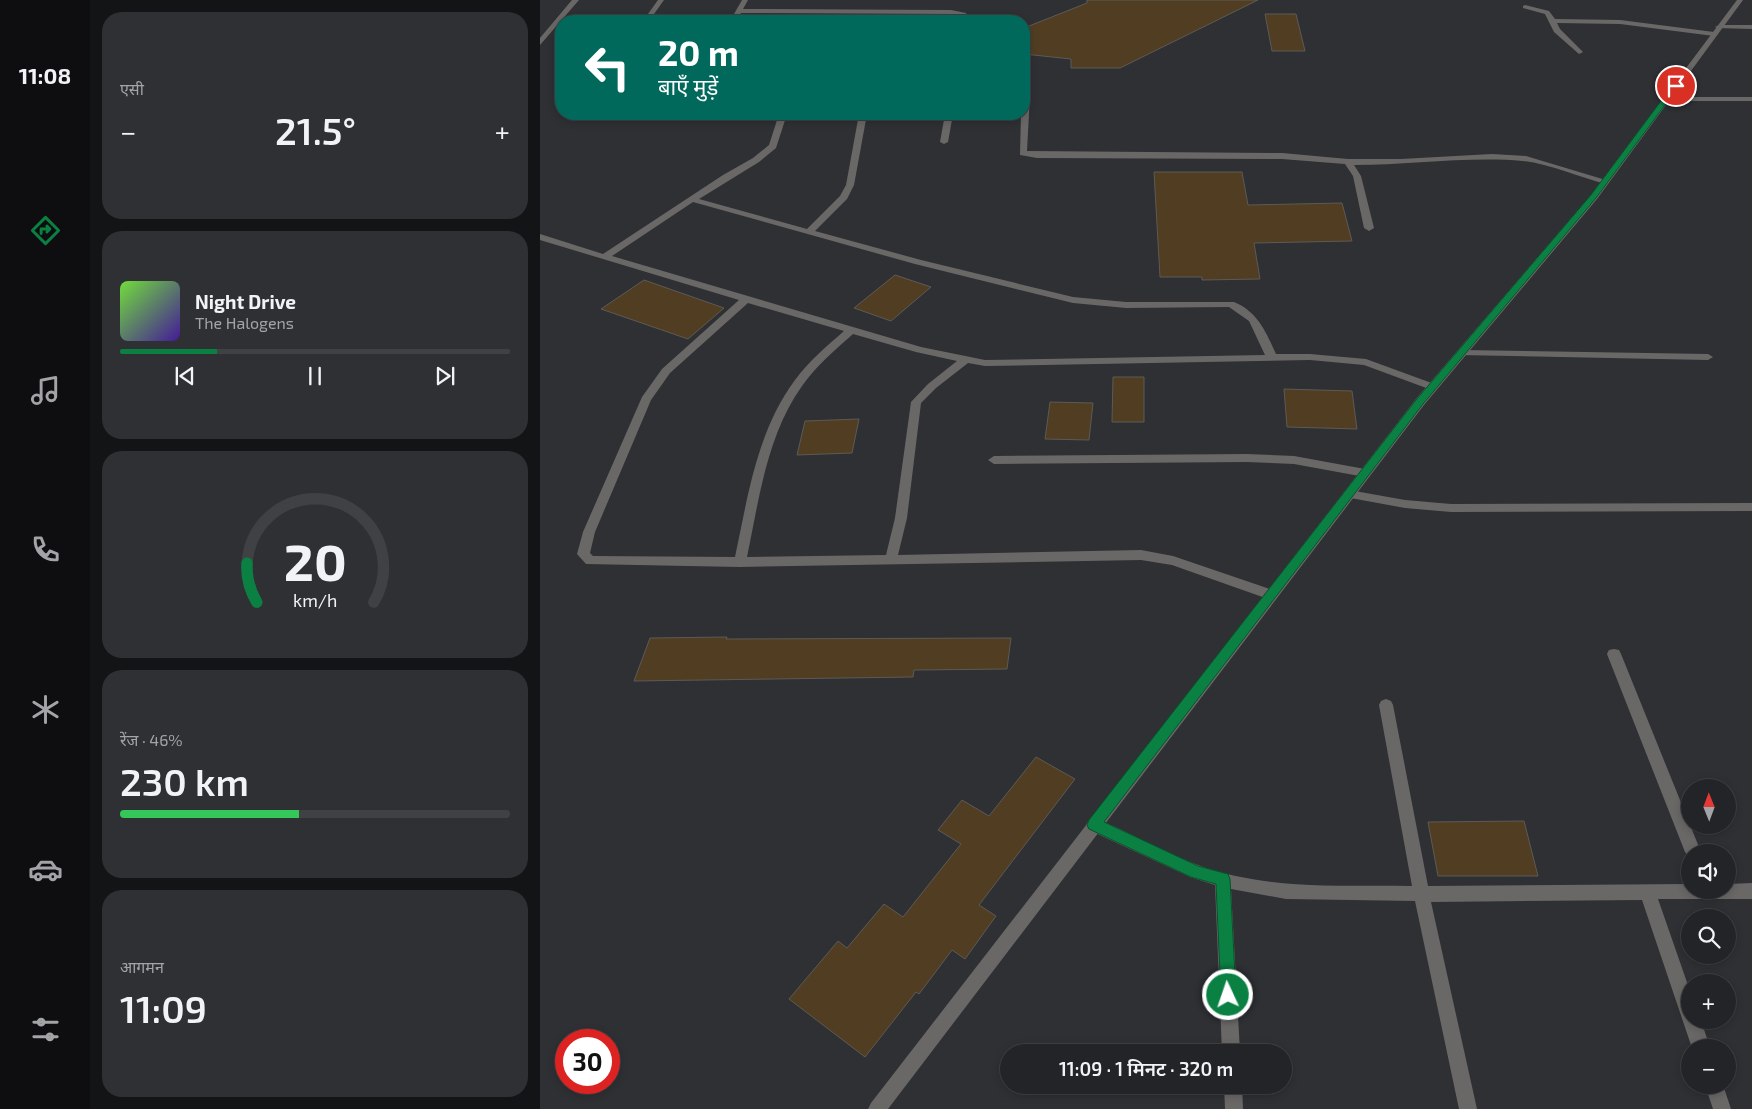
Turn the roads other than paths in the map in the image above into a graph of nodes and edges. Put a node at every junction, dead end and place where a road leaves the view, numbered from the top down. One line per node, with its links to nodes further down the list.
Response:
1 (576, 0): 9 (street)
2 (662, 0): 10 (street)
3 (745, 0): 6 (street)
4 (1740, 0): 18 (street)
5 (1525, 7): 15 (street)
6 (738, 11): 7 (street); 11 (street)
7 (816, 12): 8 (street); 12 (street)
8 (888, 12): 13 (street); 14 (street)
9 (563, 15)
10 (651, 15)
11 (736, 15)
12 (815, 15)
13 (887, 15)
14 (964, 15)
15 (1553, 21): 18 (street); 20 (street)
16 (555, 25): 19 (street)
17 (1752, 27): 18 (street)
18 (1716, 31): 21 (street)
19 (540, 43)
20 (1579, 52)
21 (1666, 99): 22 (street); 29 (street)
22 (1752, 99)
23 (781, 120): 30 (street)
24 (862, 120): 32 (street)
25 (948, 120): 27 (street)
26 (1025, 120): 28 (street)
27 (944, 142)
28 (1348, 162): 29 (street); 31 (street)
29 (1605, 181): 37 (street)
30 (694, 200): 32 (street); 34 (street)
31 (1369, 228)
32 (809, 232): 39 (street)
33 (540, 237): 34 (street)
34 (604, 257): 35 (street)
35 (746, 299): 36 (street); 47 (street)
36 (851, 330): 40 (street); 47 (street)
37 (1462, 353): 38 (street); 41 (street)
38 (1708, 357)
39 (1272, 358): 40 (street); 41 (street)
40 (966, 360): 46 (street)
41 (1433, 387): 43 (street)
42 (994, 460): 43 (street)
43 (1365, 473): 44 (street)
44 (1349, 494): 45 (street); 48 (street)
45 (1752, 507)
46 (891, 559): 47 (street); 48 (street)
47 (740, 562)
48 (1271, 595): 51 (street)
49 (1614, 654): 52 (street)
50 (1386, 705): 58 (street)
51 (1094, 825): 53 (street); 63 (street)
52 (1690, 844)
53 (1223, 879): 58 (street); 60 (street)
54 (1647, 891): 55 (street); 58 (street); 59 (street)
55 (1681, 891)
56 (1736, 891): 57 (street)
57 (1752, 891)
58 (1421, 894): 65 (street)
59 (1681, 989)
60 (1231, 1044)
61 (1233, 1094): 64 (street)
62 (1717, 1094): 66 (street)
63 (877, 1109)
64 (1234, 1109)
65 (1468, 1109)
66 (1722, 1109)

